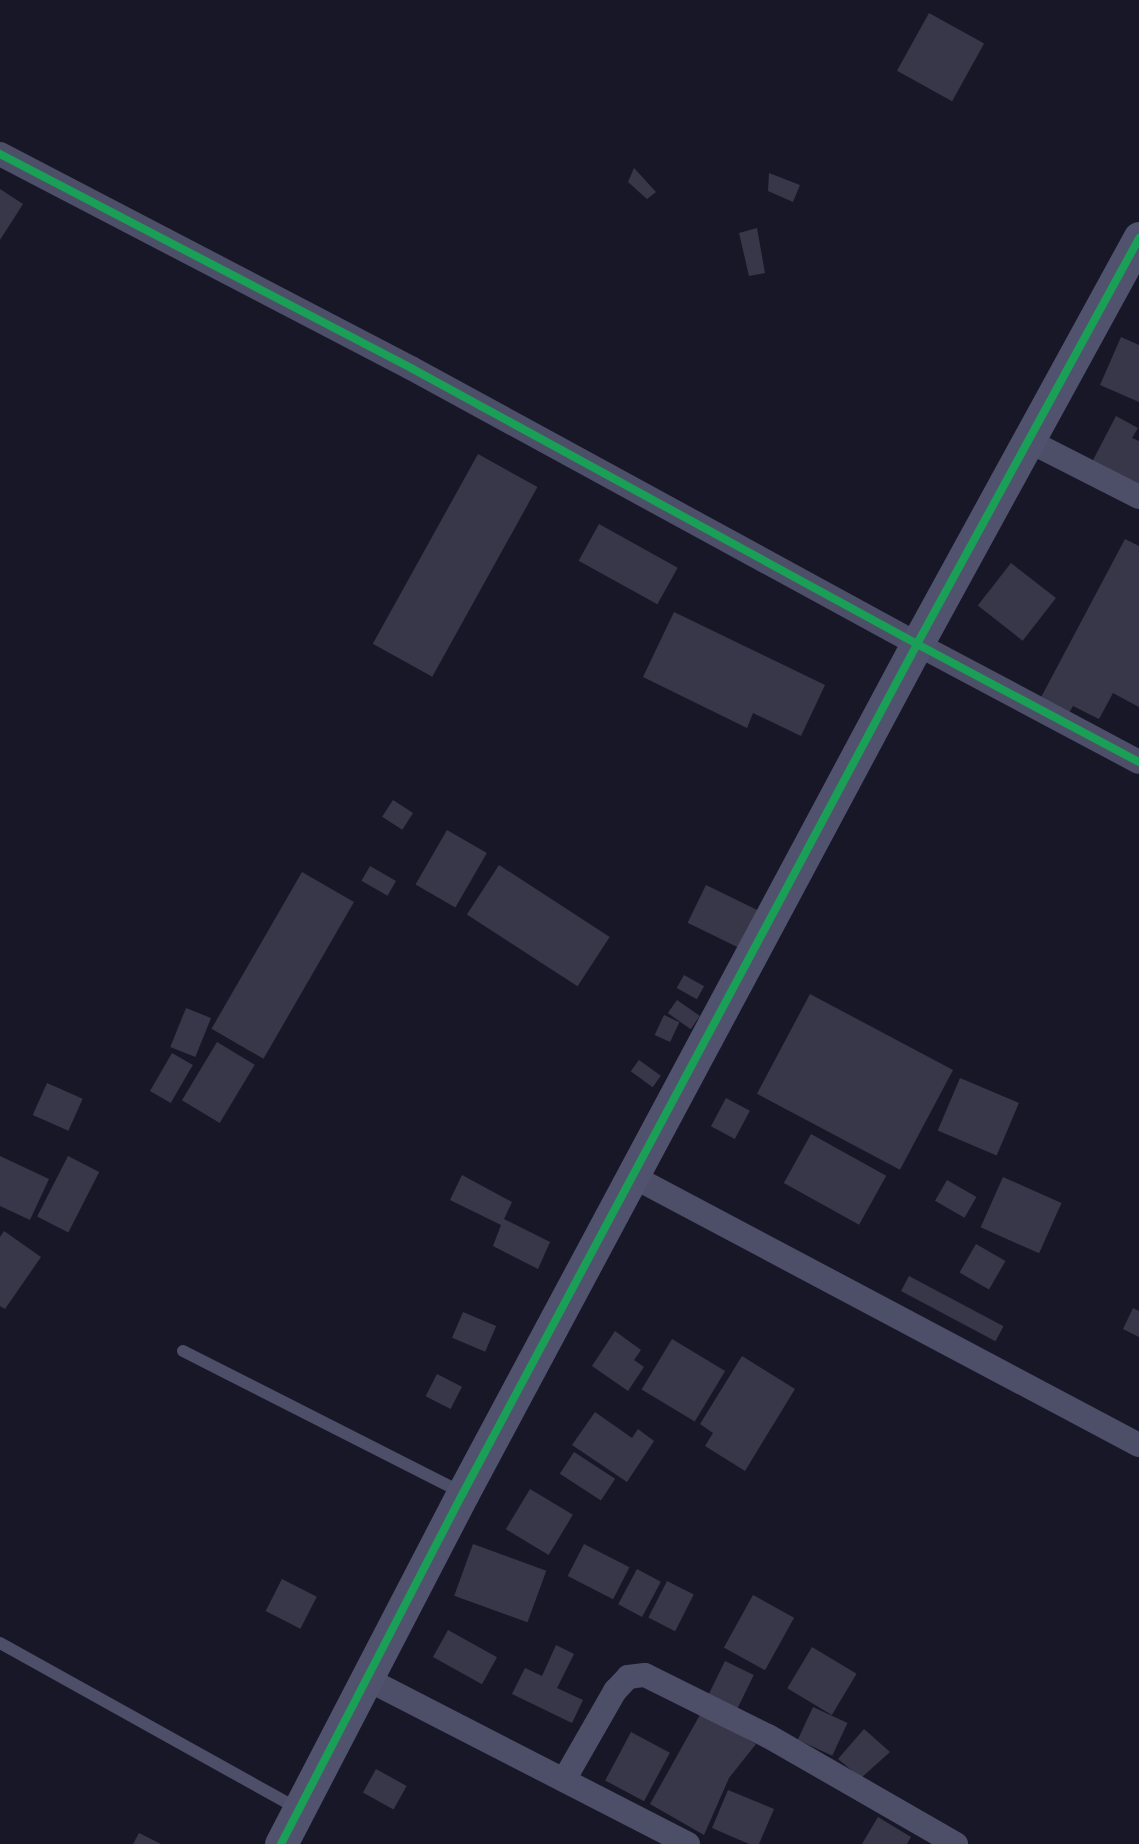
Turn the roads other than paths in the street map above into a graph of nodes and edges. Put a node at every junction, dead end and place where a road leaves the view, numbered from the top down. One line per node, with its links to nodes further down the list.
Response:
1 (0, 154): 5 (street)
2 (1139, 238): 3 (street)
3 (1029, 441): 4 (street); 5 (street)
4 (1139, 497)
5 (917, 644): 6 (street); 7 (street)
6 (1139, 762)
7 (632, 1176): 9 (street); 10 (street)
8 (183, 1351): 10 (lane)
9 (1139, 1445)
10 (463, 1493): 12 (street)
11 (0, 1643): 14 (lane)
12 (367, 1679): 13 (street); 14 (street)
13 (564, 1780): 16 (street); 17 (street)
14 (299, 1809): 15 (street)
15 (281, 1844)
16 (688, 1844)
17 (956, 1844)

